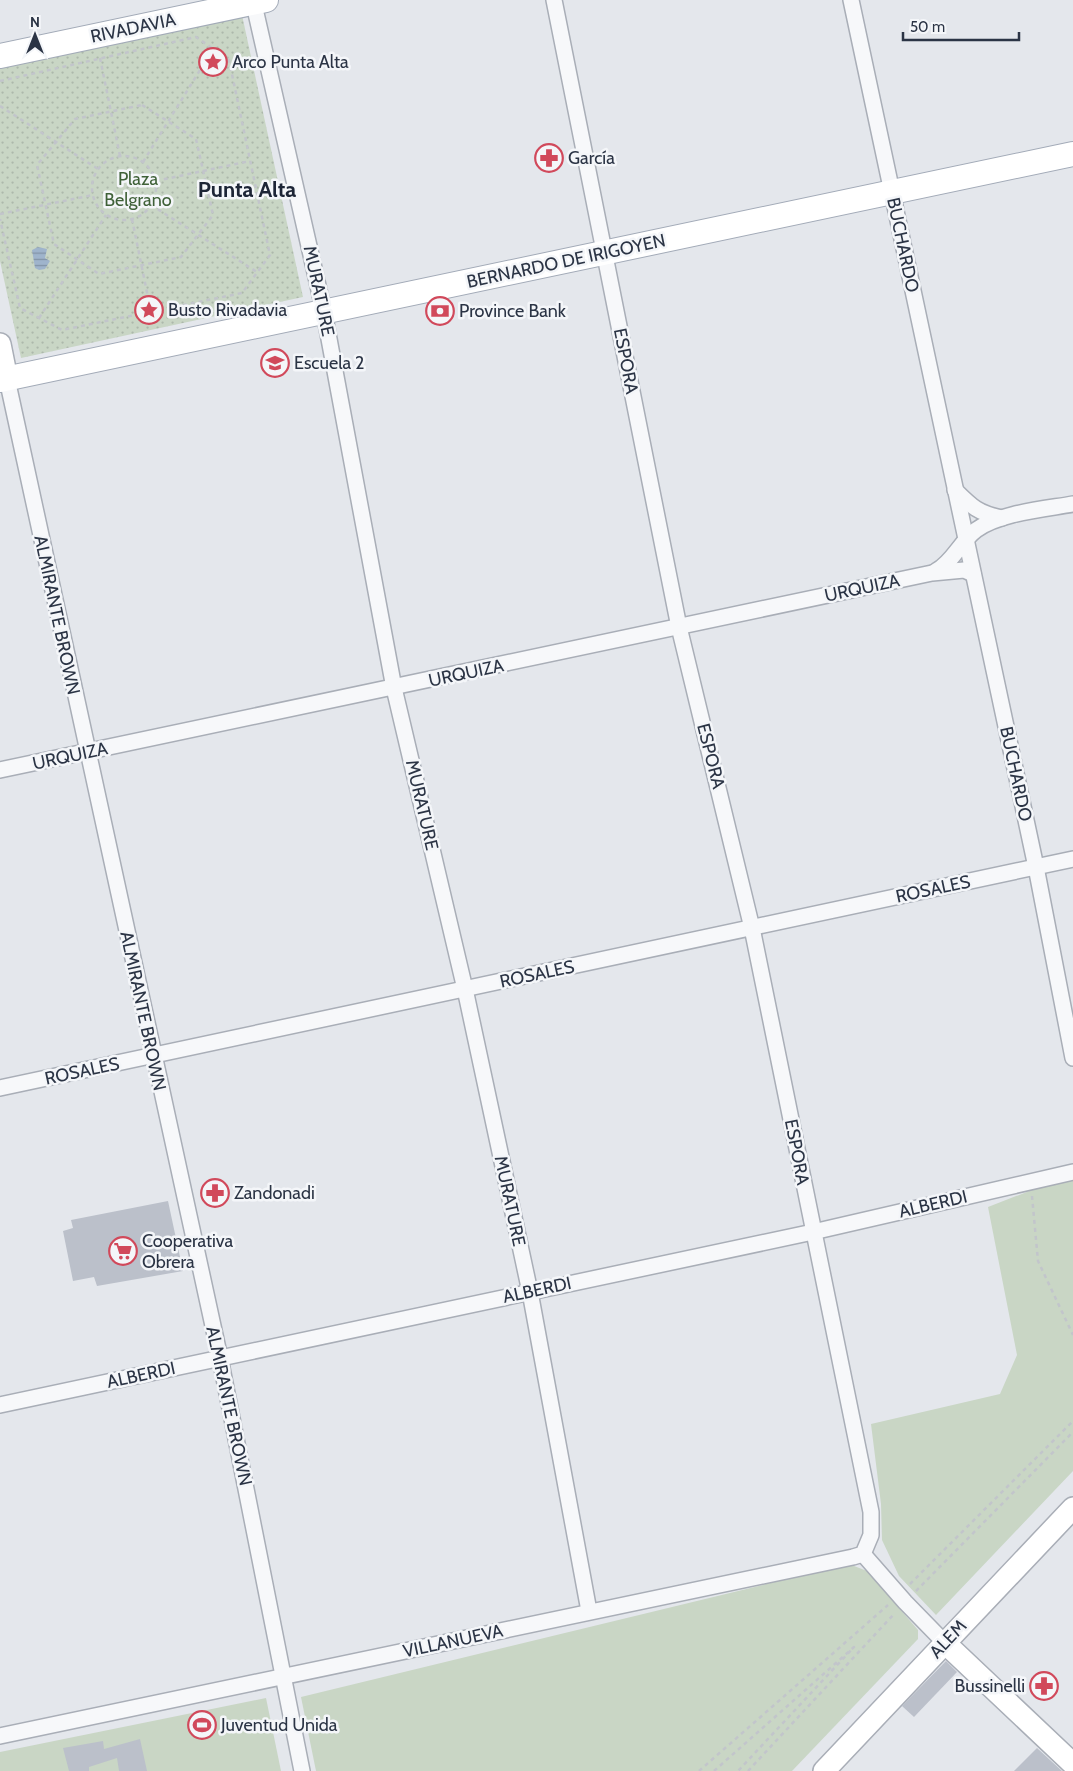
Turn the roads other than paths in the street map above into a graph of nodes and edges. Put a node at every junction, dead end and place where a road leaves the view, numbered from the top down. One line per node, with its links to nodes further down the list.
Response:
1 (554, 0): 7 (street, ESPORA)
2 (851, 0): 6 (street, BUCHARDO)
3 (258, 1): 4 (main road, RIVADAVIA); 8 (street, MURATURE)
4 (0, 56)
5 (1073, 154): 6 (main road, BERNARDO DE IRIGOYEN)
6 (892, 192): 7 (main road, BERNARDO DE IRIGOYEN); 11 (street, BUCHARDO)
7 (604, 253): 8 (main road, BERNARDO DE IRIGOYEN); 17 (street, ESPORA)
8 (324, 312): 10 (main road, BERNARDO DE IRIGOYEN); 18 (street, MURATURE)
9 (0, 344): 10 (main road, ALMIRANTE BROWN)
10 (3, 379): 19 (street, ALMIRANTE BROWN)
11 (955, 490): 13 (street); 14 (street, BUCHARDO)
12 (1073, 504): 13 (street, URQUIZA)
13 (1002, 518): 14 (street, URQUIZA)
14 (966, 540): 15 (street, URQUIZA); 16 (street, BUCHARDO)
15 (932, 574): 16 (street, URQUIZA); 17 (street, URQUIZA)
16 (973, 574): 22 (street, BUCHARDO)
17 (679, 627): 18 (street, URQUIZA); 23 (street, ESPORA)
18 (394, 688): 19 (street, URQUIZA); 24 (street, MURATURE)
19 (86, 752): 20 (street, URQUIZA); 25 (street, ALMIRANTE BROWN)
20 (0, 770)
21 (1073, 859): 22 (street, ROSALES)
22 (1036, 867): 23 (street, ROSALES); 26 (street, BUCHARDO)
23 (752, 928): 24 (street, ROSALES); 29 (street, ESPORA)
24 (465, 989): 25 (street, ROSALES); 30 (street, MURATURE)
25 (152, 1056): 27 (street, ROSALES); 31 (street, ALMIRANTE BROWN)
26 (1073, 1058)
27 (0, 1088)
28 (1073, 1172): 29 (street, ALBERDI)
29 (813, 1232): 30 (street, ALBERDI); 34 (street, ESPORA)
30 (530, 1292): 31 (street, ALBERDI); 35 (street, MURATURE)
31 (220, 1358): 32 (street, ALBERDI); 37 (street, ALMIRANTE BROWN)
32 (0, 1405)
33 (1073, 1508): 36 (main road, ALEM)
34 (863, 1554): 35 (street, VILLANUEVA); 36 (street)
35 (589, 1611): 37 (street, VILLANUEVA)
36 (945, 1643): 39 (main road); 41 (main road, ALEM)
37 (283, 1677): 38 (street, VILLANUEVA); 40 (street, ALMIRANTE BROWN)
38 (0, 1736)
39 (1073, 1764)
40 (302, 1771)
41 (824, 1771)

